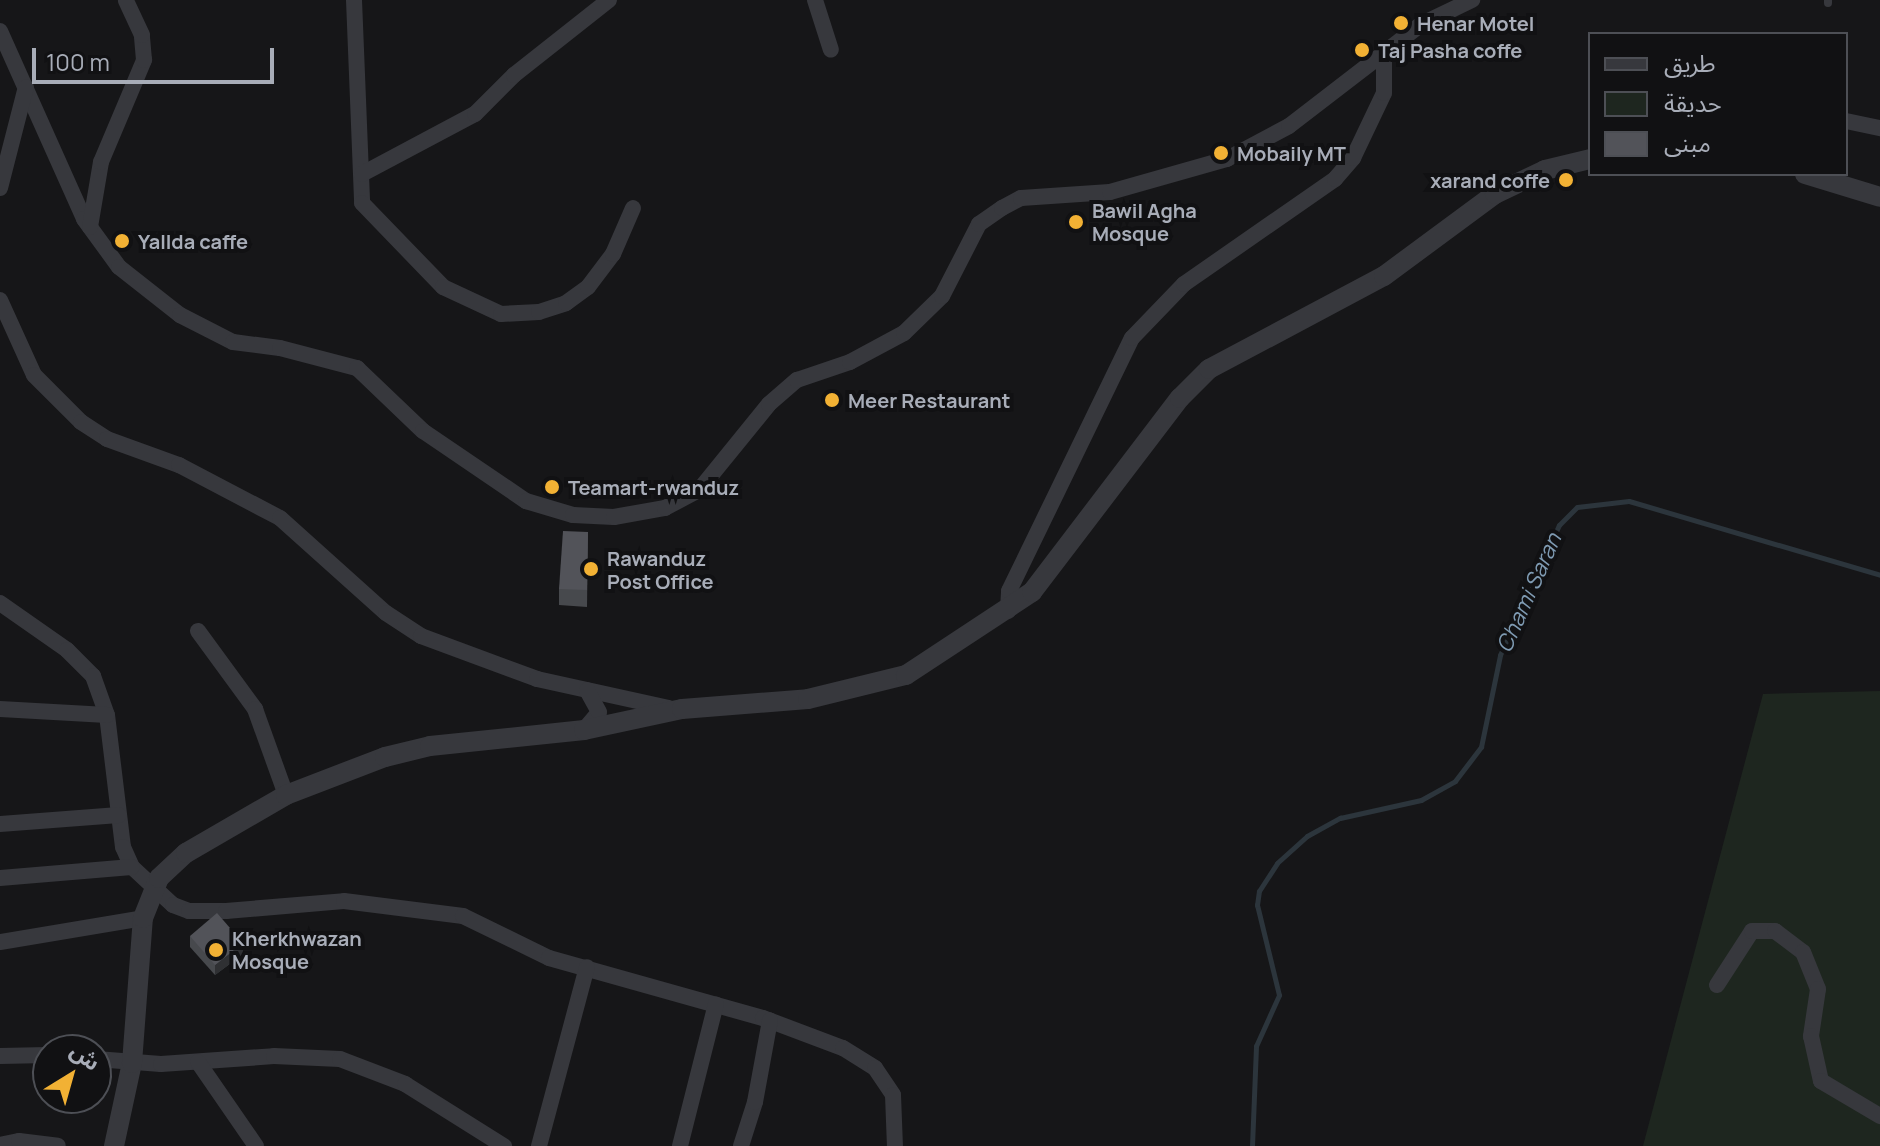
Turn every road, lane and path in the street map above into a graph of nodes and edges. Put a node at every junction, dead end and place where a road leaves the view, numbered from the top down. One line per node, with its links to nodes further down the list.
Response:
1 (126, 0): 18 (street)
2 (354, 0): 13 (street)
3 (609, 0): 13 (street)
4 (815, 0): 7 (street)
5 (1472, 0): 8 (street)
6 (2, 41): 9 (street)
7 (831, 50)
8 (1384, 54): 18 (street); 21 (street)
9 (26, 87): 15 (street); 18 (street)
10 (1848, 121): 11 (street)
11 (1880, 128)
12 (1586, 157): 21 (street)
13 (362, 174): 17 (street)
14 (1812, 176): 16 (street)
15 (0, 188)
16 (1880, 197)
17 (633, 208)
18 (90, 227)
19 (0, 300): 23 (street)
20 (1, 606): 26 (street)
21 (1008, 611): 25 (street)
22 (198, 631): 28 (street)
23 (587, 690): 25 (street); 27 (street)
24 (0, 709): 26 (street)
25 (682, 709): 27 (street)
26 (107, 715): 29 (street)
27 (584, 730): 28 (street)
28 (286, 795): 33 (street)
29 (119, 815): 30 (street); 31 (street)
30 (0, 824)
31 (132, 867): 32 (street); 33 (street)
32 (0, 878)
33 (153, 890): 34 (street); 36 (street)
34 (143, 918): 35 (street); 44 (street)
35 (0, 942)
36 (587, 967): 38 (street); 51 (street)
37 (1717, 985): 45 (street)
38 (716, 1004): 39 (street); 52 (street)
39 (770, 1020): 53 (street); 54 (street)
40 (32, 1055): 41 (street)
41 (0, 1056)
42 (112, 1061): 44 (street)
43 (198, 1062): 44 (street); 49 (street); 50 (street)
44 (132, 1063): 48 (street)
45 (1880, 1116)
46 (0, 1145): 47 (street)
47 (58, 1146)
48 (114, 1146)
49 (256, 1146)
50 (502, 1146)
51 (539, 1146)
52 (680, 1146)
53 (741, 1146)
54 (895, 1146)

